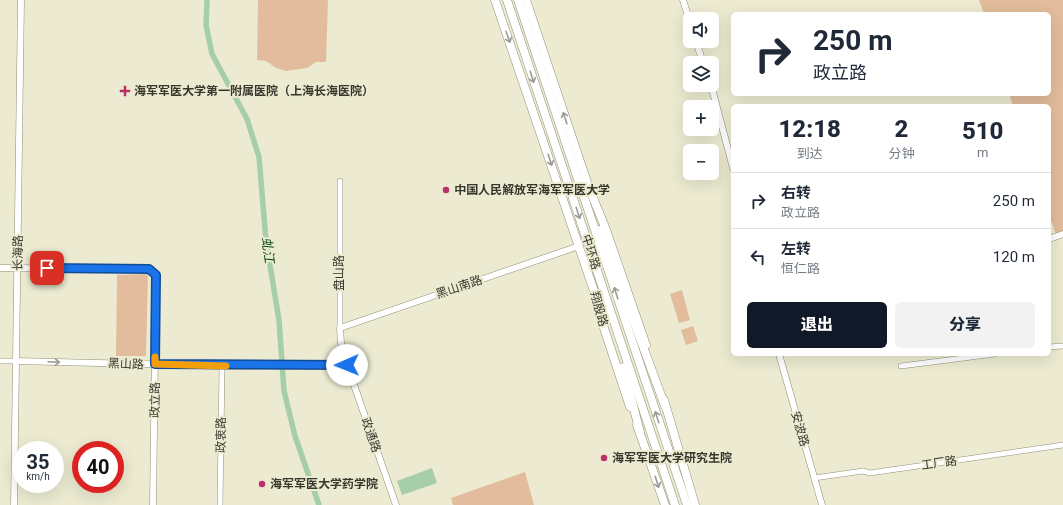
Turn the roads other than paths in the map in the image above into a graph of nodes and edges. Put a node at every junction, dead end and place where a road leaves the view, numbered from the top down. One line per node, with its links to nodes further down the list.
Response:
1 (21, 0): 16 (street, 长海路)
2 (495, 0): 14 (main road, 翔殷路, one-way to 14)
3 (507, 0): 17 (main road, 中环路, one-way to 17)
4 (518, 0): 11 (main road, 中环路)
5 (526, 0): 29 (main road, one-way to 5)
6 (683, 0): 7 (street)
7 (687, 12)
8 (713, 92): 9 (street)
9 (731, 160)
10 (340, 181): 18 (street, 盘山路)
11 (581, 186): 29 (main road); 39 (main road, 中环路, one-way to 11)
12 (1063, 234): 13 (street)
13 (1051, 238)
14 (579, 246): 18 (street, 黑山南路); 30 (main road, 翔殷路)
15 (0, 268): 16 (street)
16 (18, 268): 24 (street, 长海路); 25 (street, 政立路)
17 (603, 290): 30 (main road); 38 (main road, 中环路)
18 (340, 328): 26 (street, 盘山路)
19 (1063, 346): 20 (street)
20 (1051, 347)
21 (780, 356): 32 (street, 安波路)
22 (979, 356): 28 (street)
23 (0, 361): 24 (street, 黑山路)
24 (15, 361): 25 (street, 黑山路, one-way to 25); 33 (street, 长海路)
25 (155, 364): 27 (street, 黑山路); 34 (street, 政立路)
26 (347, 365): 27 (street, 黑山路); 36 (street, 政通路)
27 (222, 366): 35 (street, 政衷路)
28 (901, 366)
29 (665, 406): 40 (main road)
30 (640, 432): 37 (main road, 翔殷路, one-way to 37)
31 (1063, 444): 32 (street, 工厂路)
32 (814, 478): 41 (street, 安波路)
33 (14, 505)
34 (153, 505)
35 (220, 505)
36 (396, 505)
37 (665, 505)
38 (675, 505)
39 (687, 505)
40 (696, 505)
41 (822, 505)

